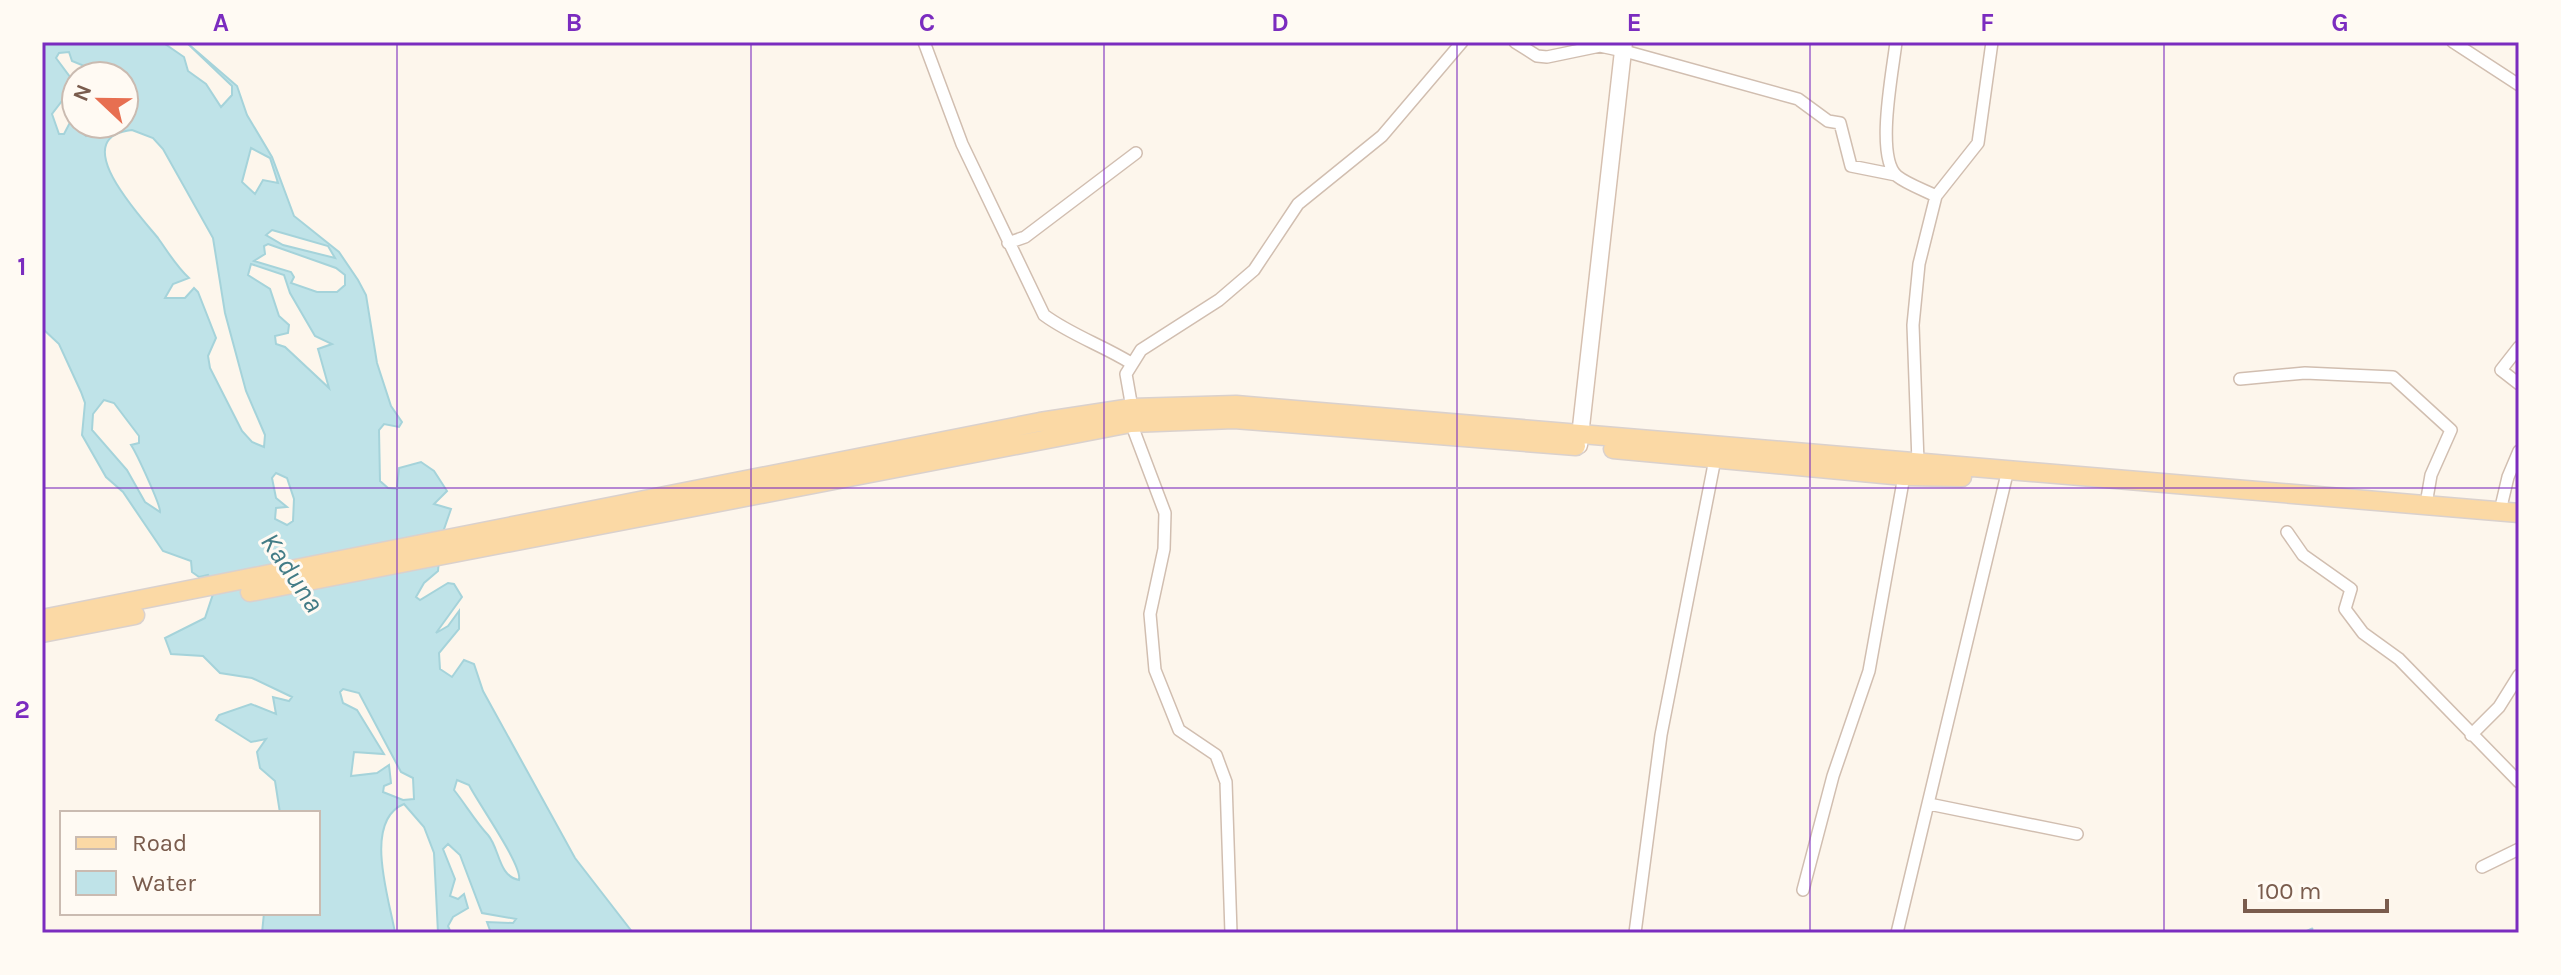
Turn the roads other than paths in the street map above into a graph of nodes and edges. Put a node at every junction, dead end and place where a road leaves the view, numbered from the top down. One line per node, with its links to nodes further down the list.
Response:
1 (924, 42): 12 (street)
2 (1462, 42): 14 (street)
3 (1515, 42): 7 (street)
4 (1896, 42): 10 (street)
5 (1992, 42): 11 (street)
6 (2453, 42): 8 (street)
7 (1624, 47): 10 (street); 18 (main road)
8 (2519, 85)
9 (1136, 153): 12 (street)
10 (1896, 175): 11 (street)
11 (1936, 196): 21 (street)
12 (1008, 243): 14 (street)
13 (2519, 347): 16 (street)
14 (1131, 363): 17 (street)
15 (2240, 379): 25 (street)
16 (2519, 384)
17 (1132, 416): 18 (main road); 30 (main road); 41 (street)
18 (1580, 440): 20 (main road); 21 (main road)
19 (2519, 451): 22 (street)
20 (1715, 459): 23 (main road); 42 (street)
21 (1918, 462): 25 (main road)
22 (2514, 472): 26 (street)
23 (1904, 476): 24 (main road); 40 (street)
24 (2006, 478): 28 (main road); 36 (street)
25 (2426, 504): 26 (main road)
26 (2500, 511): 27 (main road)
27 (2519, 513)
28 (2519, 523)
29 (2287, 532): 34 (street)
30 (152, 606): 31 (main road); 32 (main road)
31 (42, 619)
32 (42, 633)
33 (2519, 675): 34 (street)
34 (2471, 735): 35 (street)
35 (2519, 782)
36 (1929, 804): 37 (street); 43 (street)
37 (2077, 834)
38 (2519, 849): 39 (street)
39 (2482, 867)
40 (1803, 890)
41 (1231, 933)
42 (1635, 933)
43 (1897, 933)

